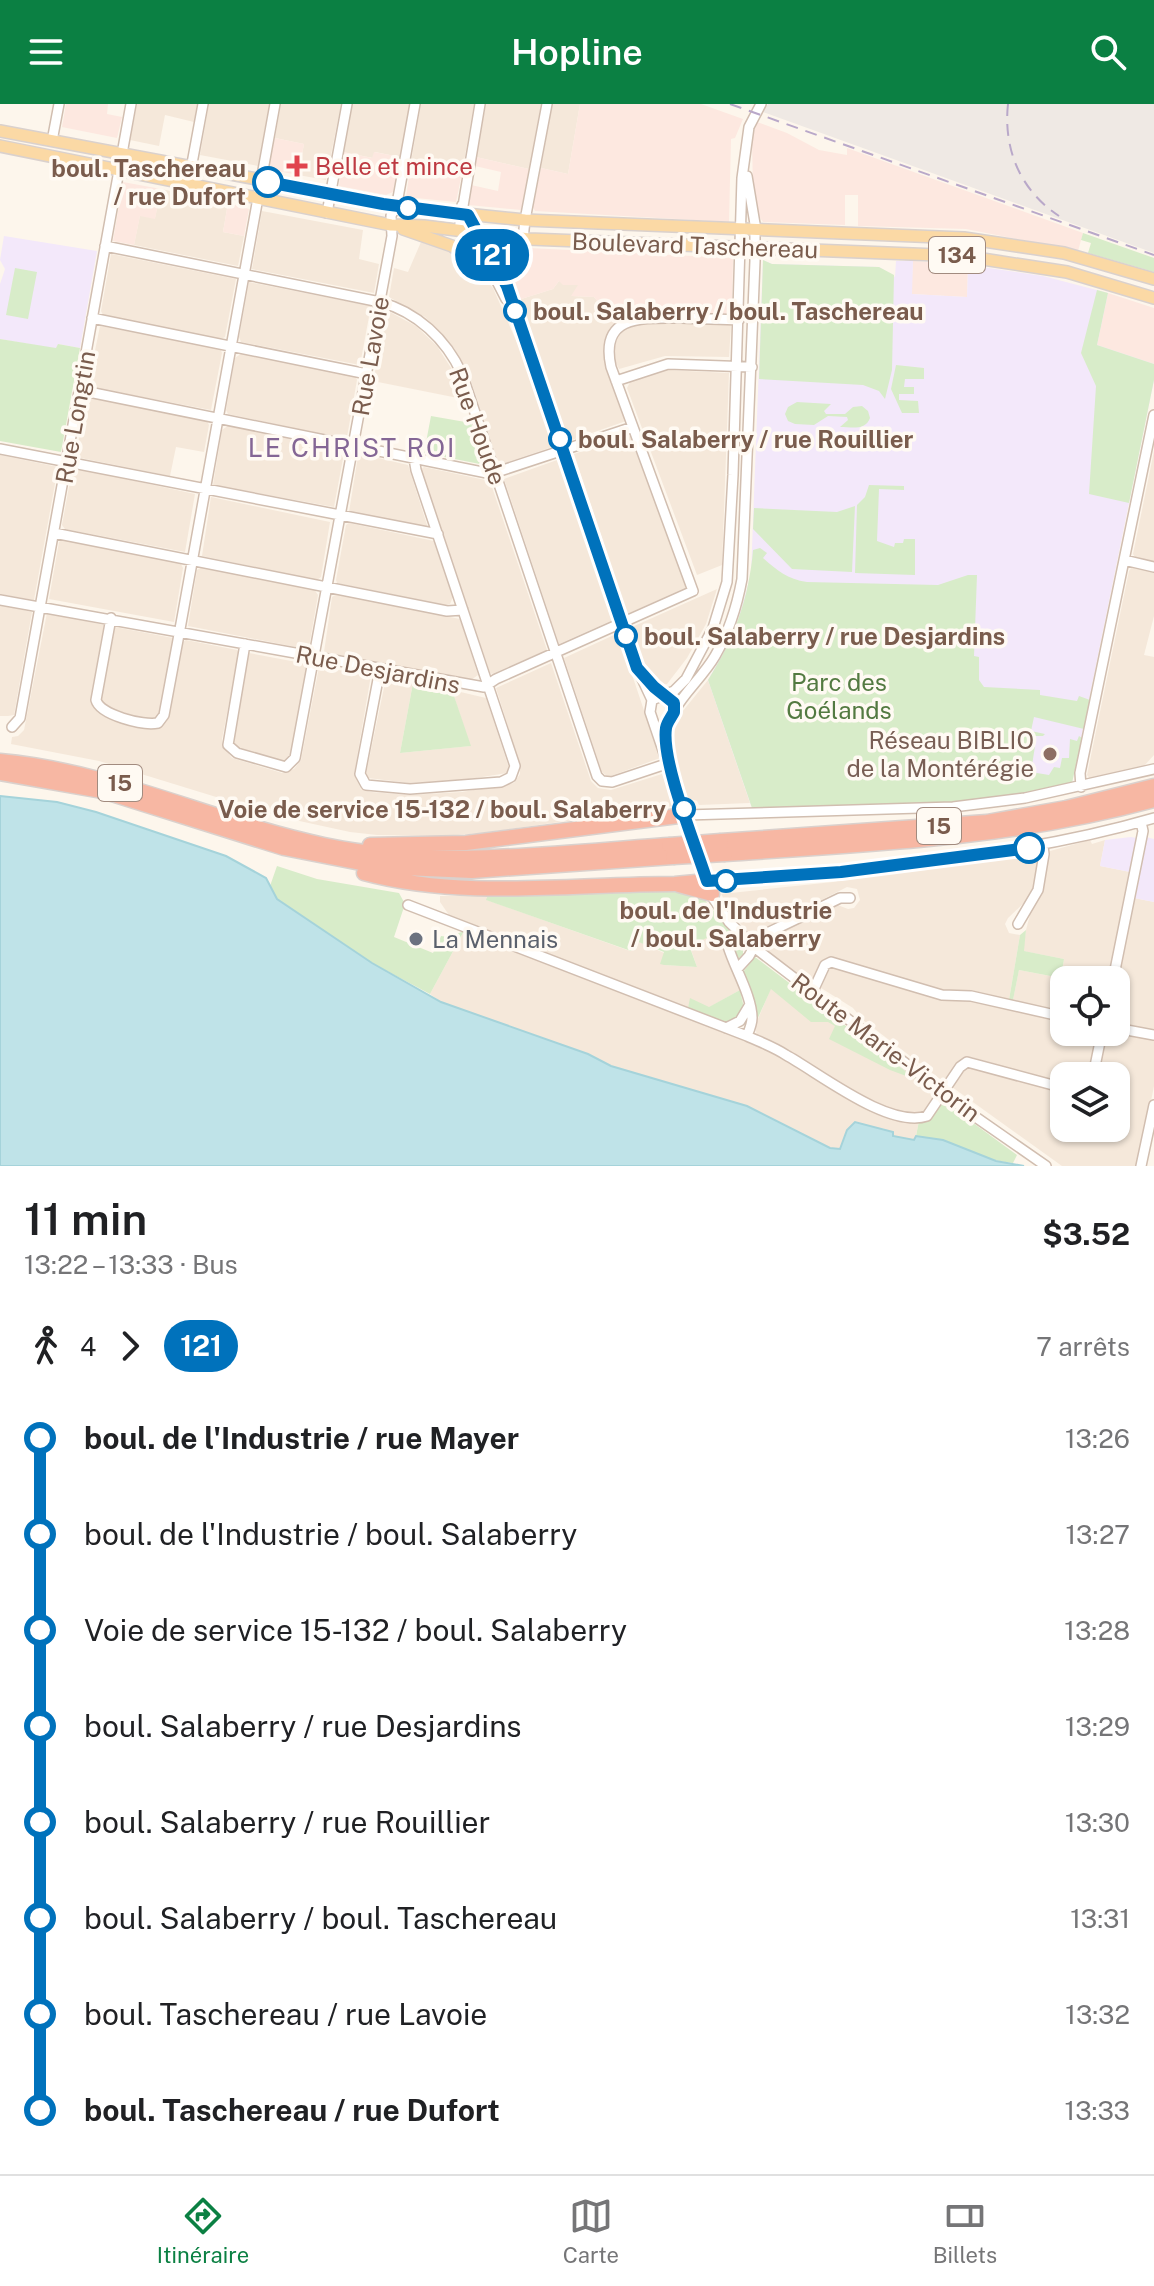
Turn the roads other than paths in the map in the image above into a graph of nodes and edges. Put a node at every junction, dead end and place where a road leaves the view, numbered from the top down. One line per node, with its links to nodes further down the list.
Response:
1 (59, 104): 11 (street)
2 (131, 104): 14 (street, Rue Longtin)
3 (203, 104): 15 (street)
4 (275, 104): 17 (street)
5 (347, 104): 19 (street)
6 (415, 104): 21 (street, Rue Lavoie)
7 (480, 104): 22 (street)
8 (547, 104): 24 (street)
9 (761, 104): 13 (street)
10 (0, 131): 11 (main road, Boulevard Taschereau / 134)
11 (52, 141): 14 (main road, Boulevard Taschereau / 134)
12 (0, 146): 16 (main road, Boulevard Taschereau / 134)
13 (746, 153): 26 (street); 27 (street)
14 (122, 154): 15 (main road, Boulevard Taschereau / 134); 16 (street, Rue Longtin)
15 (191, 167): 17 (main road, Boulevard Taschereau / 134); 18 (street)
16 (119, 171): 18 (main road, Boulevard Taschereau / 134); 32 (street, Rue Longtin)
17 (260, 181): 19 (main road, Boulevard Taschereau / 134); 20 (street)
18 (188, 185): 20 (main road, Boulevard Taschereau / 134)
19 (331, 194): 21 (main road, Boulevard Taschereau / 134); 23 (street)
20 (256, 199): 23 (main road, Boulevard Taschereau / 134); 40 (street)
21 (394, 205): 22 (main road, Boulevard Taschereau / 134); 25 (street, Rue Lavoie)
22 (464, 211): 24 (main road, Boulevard Taschereau / 134); 28 (street); 28 (street)
23 (327, 213): 25 (main road, Boulevard Taschereau / 134)
24 (525, 220): 26 (main road, Boulevard Taschereau / 134); 31 (street)
25 (391, 225): 28 (main road, Boulevard Taschereau / 134); 41 (main road); 44 (street, Rue Lavoie)
26 (742, 229): 27 (main road, Boulevard Taschereau / 134); 33 (street)
27 (755, 229): 29 (main road, Boulevard Taschereau / 134); 34 (street)
28 (470, 232): 31 (main road, Boulevard Taschereau / 134); 38 (street); 41 (street)
29 (856, 233): 30 (main road, Boulevard Taschereau / 134); 35 (main road)
30 (964, 238): 36 (main road, Boulevard Taschereau / 134); 37 (main road)
31 (517, 239): 33 (main road, Boulevard Taschereau / 134); 38 (main road)
32 (105, 246): 40 (street, Rue Houde); 45 (street, Rue Longtin)
33 (741, 247): 34 (main road, Boulevard Taschereau / 134); 46 (street)
34 (755, 247): 35 (main road, Boulevard Taschereau / 134); 50 (street)
35 (856, 250): 37 (main road, Boulevard Taschereau / 134)
36 (1071, 255): 39 (main road); 42 (main road, Boulevard Taschereau / 134)
37 (963, 256): 39 (main road, Boulevard Taschereau / 134)
38 (494, 260): 47 (street)
39 (1067, 272): 43 (main road, Boulevard Taschereau / 134)
40 (244, 274): 44 (street, Rue Houde); 48 (street)
41 (495, 276): 47 (street)
42 (1154, 279)
43 (1154, 298)
44 (380, 302): 51 (street, Rue Lavoie); 62 (street, Rue Houde)
45 (92, 318): 48 (street); 53 (street, Rue Longtin)
46 (739, 320): 49 (street); 52 (street)
47 (520, 328): 59 (street)
48 (230, 346): 51 (street); 55 (street)
49 (737, 367): 50 (street); 52 (street); 83 (street)
50 (752, 367): 85 (street)
51 (367, 374): 57 (street, Rue Lavoie)
52 (616, 381): 56 (street)
53 (79, 390): 55 (street); 61 (street, Rue Longtin)
54 (1154, 415): 68 (street)
55 (218, 419): 57 (street); 63 (street)
56 (633, 427): 59 (street); 75 (street, Rue Desjardins)
57 (353, 446): 60 (street); 64 (street, Rue Lavoie)
58 (0, 449): 61 (street)
59 (564, 450): 62 (street); 75 (street)
60 (414, 458): 62 (street); 66 (street)
61 (66, 461): 63 (street); 65 (street, Rue Longtin)
62 (495, 472): 78 (street, Rue Houde)
63 (205, 489): 64 (street); 67 (street)
64 (340, 516): 66 (street); 70 (street, Rue Lavoie)
65 (54, 533): 67 (street); 72 (street, Rue Longtin)
66 (438, 534): 73 (street)
67 (191, 560): 70 (street); 76 (street)
68 (1124, 560): 69 (street); 94 (street)
69 (1154, 567)
70 (327, 588): 73 (street); 79 (street, Rue Lavoie)
71 (0, 600): 72 (street, Rue Desjardins)
72 (40, 605): 74 (street, Rue Desjardins); 88 (street, Rue Longtin)
73 (463, 610): 82 (street)
74 (111, 618): 76 (street, Rue Desjardins); 76 (street)
75 (622, 623): 78 (street, Rue Desjardins); 80 (street)
76 (179, 631): 77 (street, Rue Desjardins)
77 (245, 644): 79 (street, Rue Desjardins); 79 (street, Rue Lavoie)
78 (555, 653): 82 (street, Rue Desjardins); 89 (street, Rue Houde)
79 (314, 657): 81 (street, Rue Desjardins)
80 (637, 668): 83 (street); 84 (street)
81 (380, 669): 82 (street, Rue Desjardins); 82 (street)
82 (488, 685)
83 (665, 696): 84 (street); 85 (street)
84 (652, 700): 86 (street)
85 (675, 708): 87 (street)
86 (653, 717): 87 (street); 89 (street, Route Marie-Victorin)
87 (669, 719): 89 (street)
88 (12, 727)
89 (668, 760): 96 (street, Route Marie-Victorin)
90 (0, 761): 99 (highway, 15)
91 (1153, 767): 94 (street)
92 (0, 773): 101 (highway, 15)
93 (1154, 786): 102 (highway, 15)
94 (1081, 787): 96 (street)
95 (1154, 800): 102 (highway, 15)
96 (686, 815): 99 (highway); 104 (street, Route Marie-Victorin)
97 (1154, 818): 98 (street)
98 (1141, 822): 100 (street); 110 (street)
99 (322, 845): 103 (highway, 15)
100 (1043, 846): 104 (street); 107 (street)
101 (284, 848): 103 (highway, 15); 104 (highway)
102 (723, 848): 103 (highway, 15, bridge)
103 (671, 851)
104 (710, 888): 109 (street, Route Marie-Victorin)
105 (850, 898): 109 (street)
106 (408, 905): 115 (street)
107 (1018, 924)
108 (728, 946): 111 (street)
109 (753, 946): 111 (street); 112 (street, Route Marie-Victorin)
110 (1116, 966)
111 (738, 968): 113 (street)
112 (813, 991): 114 (street); 120 (street, Route Marie-Victorin)
113 (749, 1006): 115 (street); 118 (street)
114 (1050, 1014)
115 (726, 1028): 118 (street)
116 (1130, 1031): 117 (street)
117 (1154, 1035)
118 (747, 1036): 120 (street)
119 (1050, 1084): 120 (street)
120 (944, 1091): 122 (street, Route Marie-Victorin)
121 (1154, 1105): 123 (street)
122 (1046, 1166)
123 (1141, 1166)

